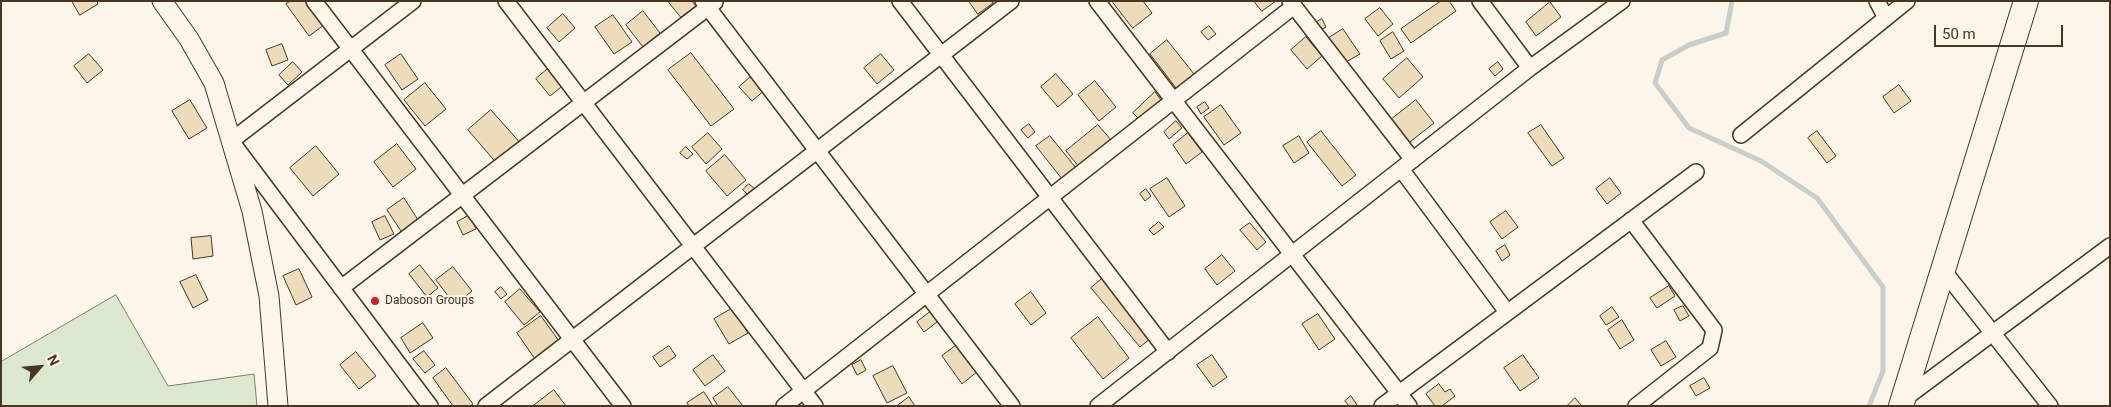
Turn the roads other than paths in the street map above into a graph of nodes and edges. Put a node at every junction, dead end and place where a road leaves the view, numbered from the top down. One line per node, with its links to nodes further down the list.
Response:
1 (162, 1): 22 (street)
2 (314, 1): 16 (street)
3 (413, 1): 16 (street)
4 (506, 1): 20 (street)
5 (900, 1): 17 (street)
6 (1011, 1): 17 (street)
7 (1097, 1): 19 (street)
8 (1480, 1): 18 (street)
9 (1622, 1): 18 (street)
10 (1878, 1): 15 (street)
11 (1906, 1): 15 (street)
12 (2026, 1): 33 (main road)
13 (709, 3): 20 (street); 23 (street)
14 (1292, 4): 19 (street); 24 (street)
15 (1886, 18): 21 (street)
16 (351, 49): 22 (street); 27 (street)
17 (941, 55): 23 (street); 28 (street)
18 (1530, 68): 24 (street)
19 (1173, 101): 28 (street); 32 (street)
20 (584, 103): 27 (street); 30 (street)
21 (1741, 135)
22 (231, 142): 34 (street); 43 (street)
23 (817, 151): 30 (street); 35 (street)
24 (1413, 160): 25 (street)
25 (1400, 169): 32 (street); 36 (street)
26 (1696, 172): 29 (street)
27 (462, 196): 34 (street); 38 (street)
28 (1050, 197): 35 (street); 39 (street)
29 (1631, 220): 36 (street); 53 (street)
30 (693, 246): 38 (street); 40 (street)
31 (2110, 246): 37 (street)
32 (1291, 255): 39 (street); 41 (street)
33 (1943, 270): 37 (street); 42 (main road)
34 (341, 288): 44 (street)
35 (927, 294): 40 (street); 49 (street)
36 (1507, 312): 41 (street)
37 (1993, 333): 42 (street); 54 (street)
38 (572, 340): 45 (street); 46 (street)
39 (1168, 352): 50 (street)
40 (803, 391): 47 (street); 48 (street)
41 (1398, 393): 51 (street); 52 (street)
42 (1902, 403)
43 (278, 406)
44 (430, 406)
45 (486, 406)
46 (623, 406)
47 (784, 406)
48 (815, 406)
49 (1012, 406)
50 (1098, 406)
51 (1382, 406)
52 (1408, 406)
53 (1636, 406)
54 (2050, 406)

